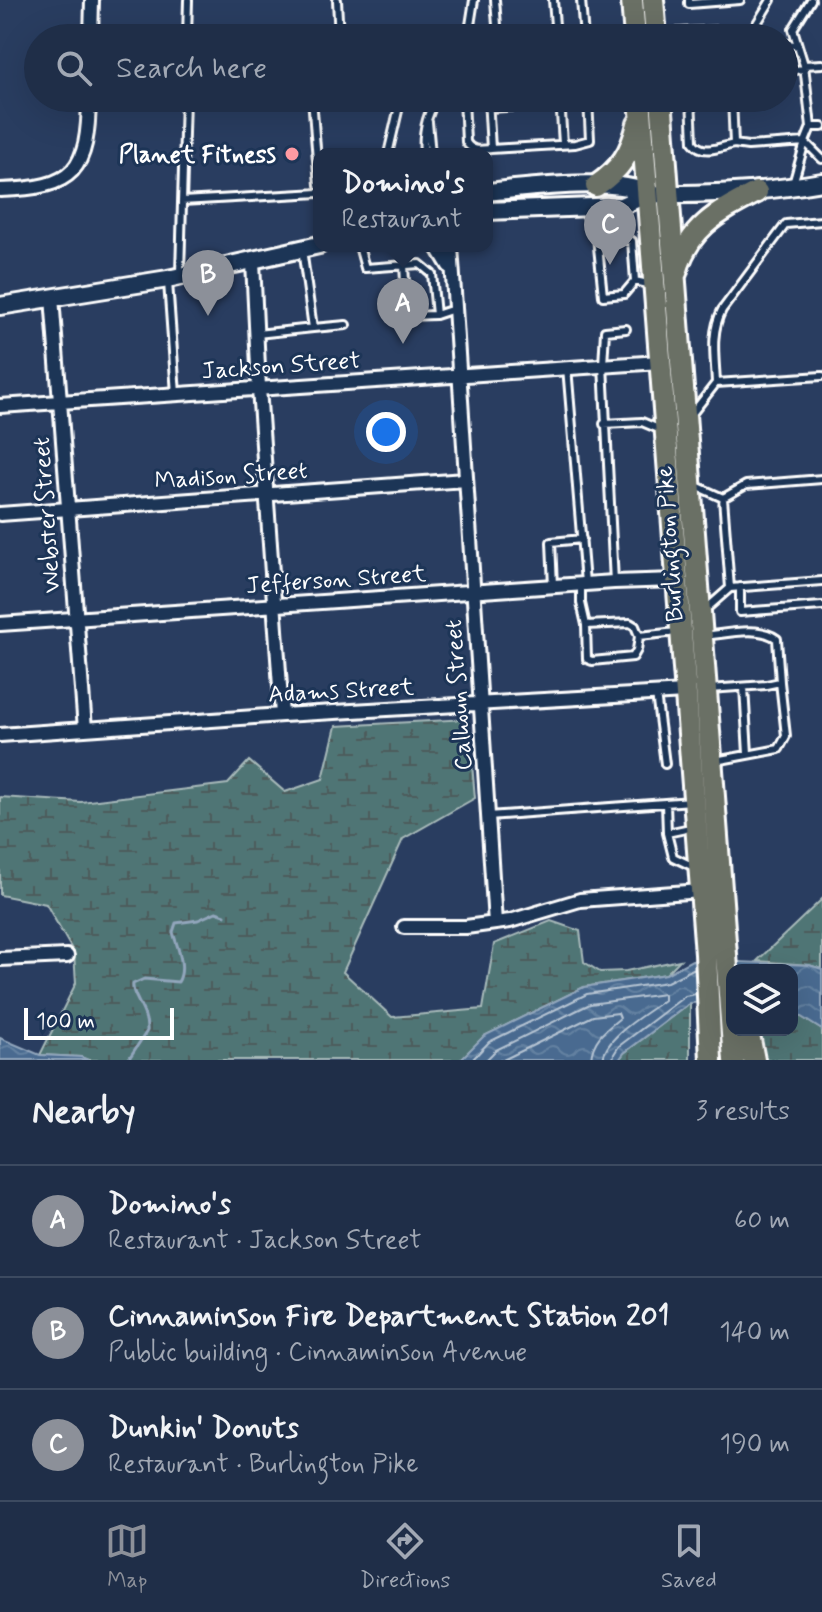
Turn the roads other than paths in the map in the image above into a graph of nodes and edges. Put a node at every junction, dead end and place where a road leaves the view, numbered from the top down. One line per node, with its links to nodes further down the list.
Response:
1 (92, 0): 14 (street)
2 (188, 0): 15 (lane)
3 (337, 0): 16 (lane)
4 (474, 0): 17 (lane)
5 (495, 0): 18 (lane)
6 (553, 0): 19 (lane)
7 (581, 0): 20 (lane)
8 (632, 0): 21 (highway)
9 (653, 0): 22 (highway)
10 (689, 0): 11 (lane)
11 (740, 0)
12 (771, 0): 23 (lane)
13 (811, 0): 24 (lane)
14 (91, 24)
15 (187, 24)
16 (338, 24)
17 (470, 24)
18 (498, 24)
19 (555, 24)
20 (583, 24)
21 (643, 24)
22 (650, 24)
23 (756, 24)
24 (796, 24)
25 (798, 46): 27 (lane)
26 (822, 64): 27 (lane)
27 (804, 67): 28 (lane); 44 (lane)
28 (798, 68)
29 (88, 112): 60 (street)
30 (185, 112): 65 (lane)
31 (313, 112): 49 (lane)
32 (398, 112): 50 (lane)
33 (431, 112): 43 (lane)
34 (465, 112): 53 (lane)
35 (489, 112): 54 (lane)
36 (561, 112): 47 (lane)
37 (589, 112): 47 (lane)
38 (638, 112): 58 (highway)
39 (641, 112): 64 (highway, Burlington Pike)
40 (661, 112): 64 (highway, Burlington Pike)
41 (692, 112): 48 (lane)
42 (733, 112): 48 (lane)
43 (428, 118): 51 (lane); 52 (lane)
44 (811, 127): 45 (lane); 46 (lane)
45 (822, 127)
46 (805, 142): 48 (lane); 56 (lane); 59 (lane)
47 (563, 144): 55 (lane)
48 (734, 144)
49 (316, 148)
50 (389, 148)
51 (424, 148)
52 (430, 148)
53 (474, 148)
54 (491, 148)
55 (493, 149)
56 (822, 159)
57 (822, 182): 59 (main road)
58 (596, 186): 61 (main road); 64 (main road)
59 (792, 187): 62 (main road)
60 (0, 190)
61 (493, 192)
62 (757, 192): 64 (main road); 80 (highway)
63 (313, 193): 65 (lane)
64 (658, 194): 66 (main road); 69 (highway, Burlington Pike); 80 (highway, Burlington Pike)
65 (182, 201): 79 (lane)
66 (590, 207): 67 (main road); 70 (lane)
67 (493, 211)
68 (822, 221): 94 (lane)
69 (650, 229): 71 (lane); 80 (highway, Burlington Pike)
70 (608, 237): 71 (lane); 80 (lane)
71 (632, 241): 80 (lane)
72 (311, 247): 76 (main road); 86 (lane)
73 (361, 252): 77 (lane)
74 (440, 252): 78 (street, Calhoun Street)
75 (451, 252): 78 (street, Calhoun Street)
76 (253, 262): 79 (main road); 88 (street)
77 (404, 265): 84 (lane); 84 (lane)
78 (451, 273): 83 (street, Calhoun Street)
79 (174, 278): 81 (main road); 96 (lane)
80 (655, 283): 89 (highway, Burlington Pike); 99 (highway, Burlington Pike)
81 (52, 297): 82 (main road); 97 (street, Webster Street)
82 (0, 306)
83 (454, 309): 84 (lane); 92 (street, Calhoun Street)
84 (436, 315)
85 (346, 325): 86 (lane)
86 (313, 328): 88 (lane)
87 (626, 329): 90 (lane)
88 (256, 334): 95 (street)
89 (660, 362): 90 (street, Jackson Street); 101 (highway, Burlington Pike)
90 (603, 365): 91 (street, Jackson Street); 102 (lane)
91 (567, 367): 92 (street, Jackson Street); 110 (lane)
92 (458, 375): 95 (street, Jackson Street); 104 (street, Calhoun Street)
93 (822, 376): 94 (lane)
94 (716, 383): 99 (lane)
95 (259, 388): 96 (street, Jackson Street); 106 (street)
96 (176, 394): 97 (street, Jackson Street)
97 (60, 402): 98 (street, Jackson Street); 108 (street, Webster Street)
98 (0, 406)
99 (686, 420): 105 (highway, Burlington Pike)
100 (642, 422): 101 (lane); 101 (lane); 102 (lane)
101 (664, 422): 111 (highway, Burlington Pike)
102 (604, 424): 113 (lane)
103 (822, 479): 107 (lane)
104 (465, 480): 106 (street, Madison Street); 118 (street, Calhoun Street)
105 (690, 483): 107 (lane); 121 (highway, Burlington Pike)
106 (267, 494): 108 (street, Madison Street); 119 (street)
107 (723, 498): 117 (lane)
108 (68, 509): 109 (street, Madison Street); 122 (street, Webster Street)
109 (0, 514)
110 (582, 539): 114 (lane); 115 (lane)
111 (676, 580): 113 (street, Jefferson Street); 125 (highway, Burlington Pike)
112 (822, 581): 116 (lane)
113 (614, 582): 114 (street, Jefferson Street)
114 (583, 584): 115 (street, Jefferson Street); 124 (lane)
115 (553, 586): 118 (street, Jefferson Street)
116 (740, 587): 117 (lane); 120 (lane)
117 (730, 588): 121 (lane)
118 (473, 591): 119 (street, Jefferson Street); 132 (street, Calhoun Street)
119 (275, 605): 122 (street, Jefferson Street); 133 (street)
120 (822, 606)
121 (700, 615): 127 (highway, Burlington Pike)
122 (77, 619): 123 (street, Jefferson Street); 134 (street, Webster Street)
123 (0, 624)
124 (586, 625): 126 (lane); 126 (lane)
125 (681, 632): 126 (lane); 130 (highway, Burlington Pike)
126 (639, 636)
127 (702, 636): 128 (lane); 130 (highway, Burlington Pike)
128 (780, 682): 129 (lane); 136 (lane)
129 (744, 687): 130 (lane); 136 (lane)
130 (695, 691): 131 (street, Adams Street); 137 (highway, Burlington Pike); 139 (highway, Burlington Pike)
131 (656, 694): 132 (street, Adams Street); 138 (lane)
132 (482, 705): 133 (street, Adams Street); 141 (street, Calhoun Street)
133 (282, 715): 134 (street, Adams Street)
134 (85, 729): 135 (street, Adams Street)
135 (0, 735)
136 (748, 754): 137 (lane)
137 (711, 761): 149 (highway, Burlington Pike)
138 (665, 764)
139 (694, 801): 140 (lane); 142 (highway, Burlington Pike)
140 (666, 803): 141 (lane); 143 (lane)
141 (488, 816): 145 (street, Calhoun Street)
142 (696, 827): 143 (lane); 144 (highway, Burlington Pike)
143 (667, 833): 144 (lane)
144 (700, 880): 145 (street); 149 (highway, Burlington Pike)
145 (495, 923): 146 (street)
146 (404, 927)
147 (67, 956): 148 (street)
148 (0, 959)
149 (727, 963): 151 (highway); 152 (highway)
150 (749, 1036): 153 (highway)
151 (710, 1058)
152 (734, 1060)
153 (754, 1060)

